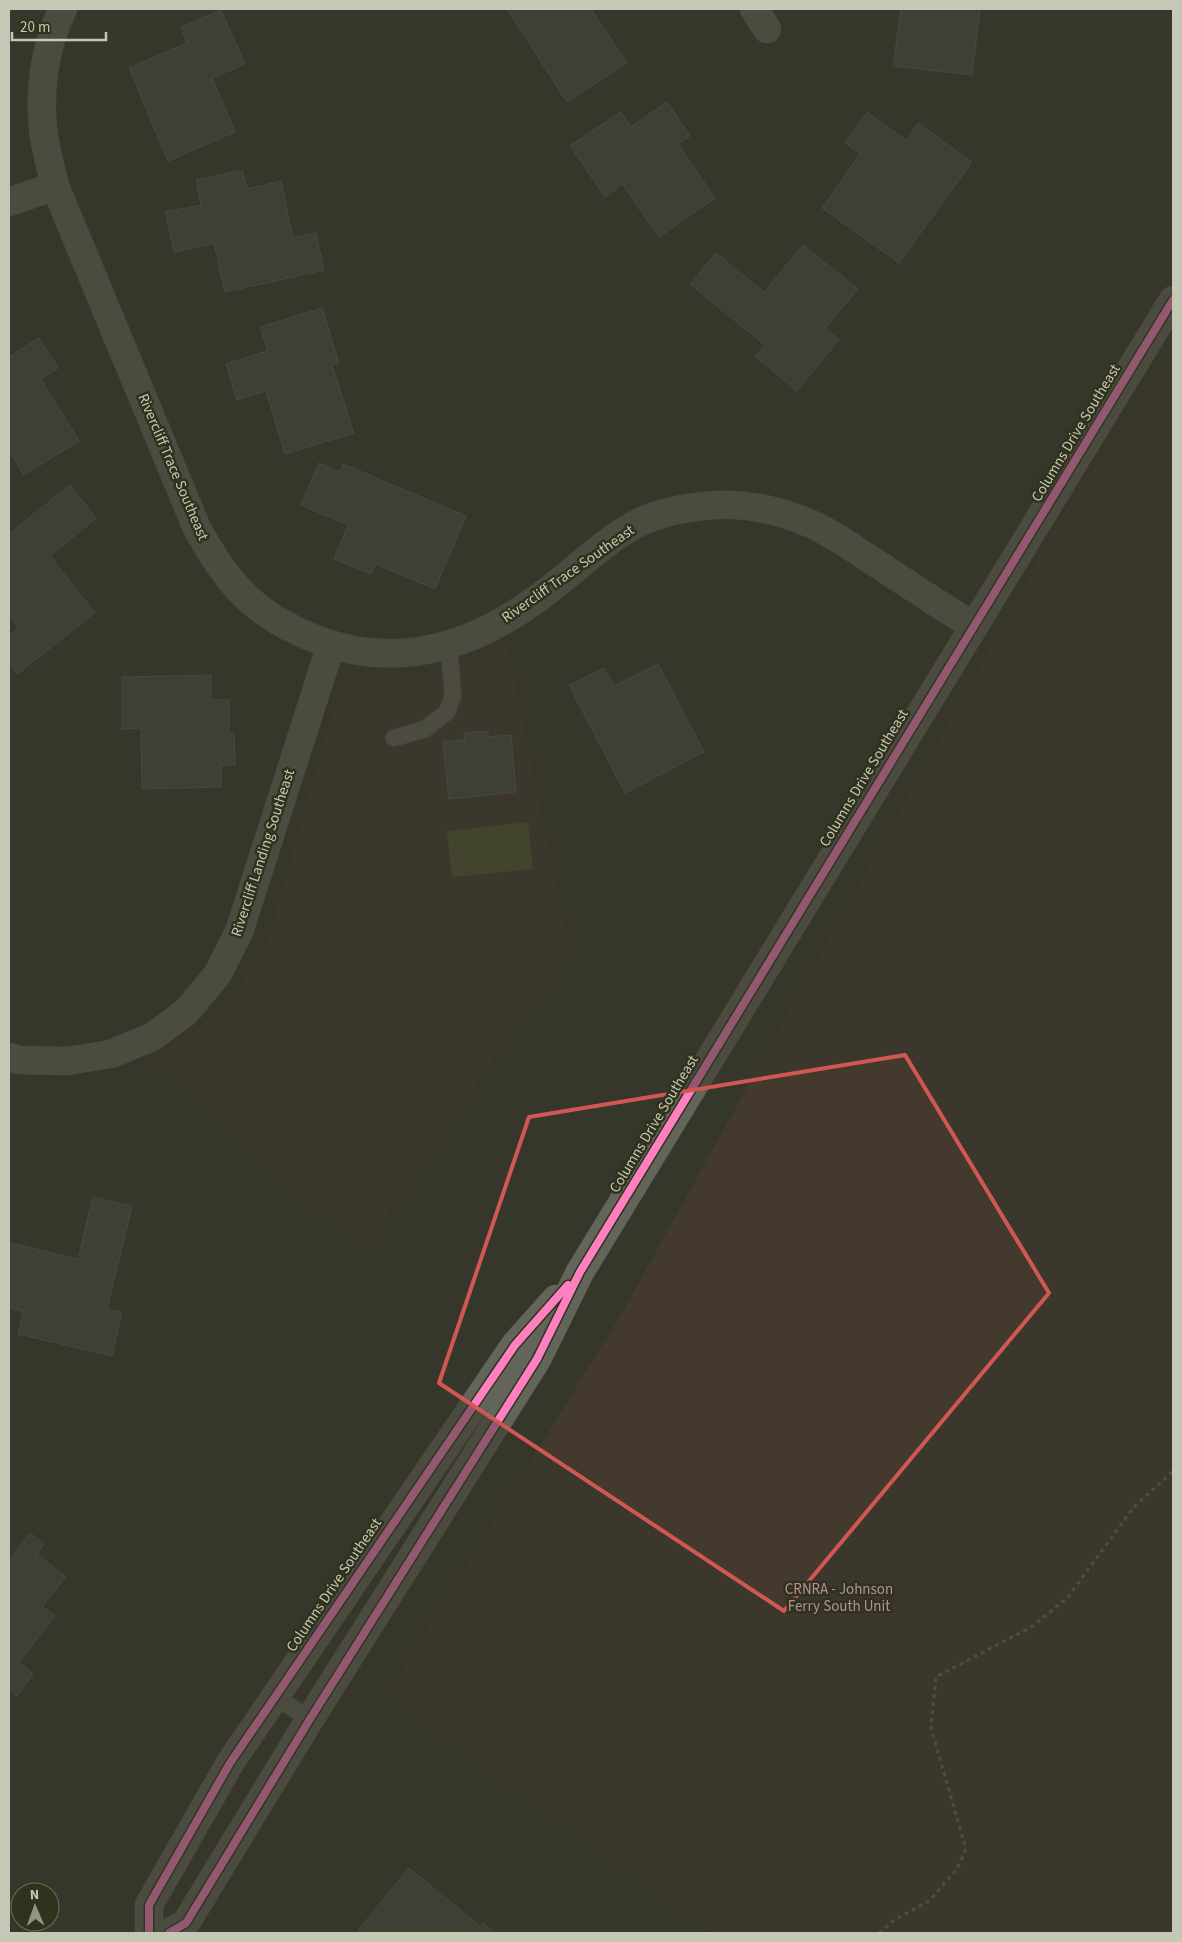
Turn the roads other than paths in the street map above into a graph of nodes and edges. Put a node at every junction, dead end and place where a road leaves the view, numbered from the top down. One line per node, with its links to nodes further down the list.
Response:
1 (63, 9): 2 (street, Rivercliff Trace Southeast)
2 (55, 186): 3 (street); 6 (street, Rivercliff Trace Southeast)
3 (9, 202)
4 (1173, 300): 5 (street, Columns Drive Southeast)
5 (973, 626): 7 (street, Rivercliff Trace Southeast); 10 (street, Columns Drive Southeast)
6 (331, 645): 7 (street, Rivercliff Trace Southeast); 9 (street, Rivercliff Landing Southeast)
7 (449, 646): 8 (lane)
8 (394, 738)
9 (9, 1057)
10 (580, 1272): 11 (street, Columns Drive Southeast); 12 (street, Columns Drive Southeast)
11 (275, 1697): 12 (lane); 13 (street, Columns Drive Southeast)
12 (310, 1719): 14 (street, Columns Drive Southeast)
13 (149, 1933)
14 (168, 1933)

